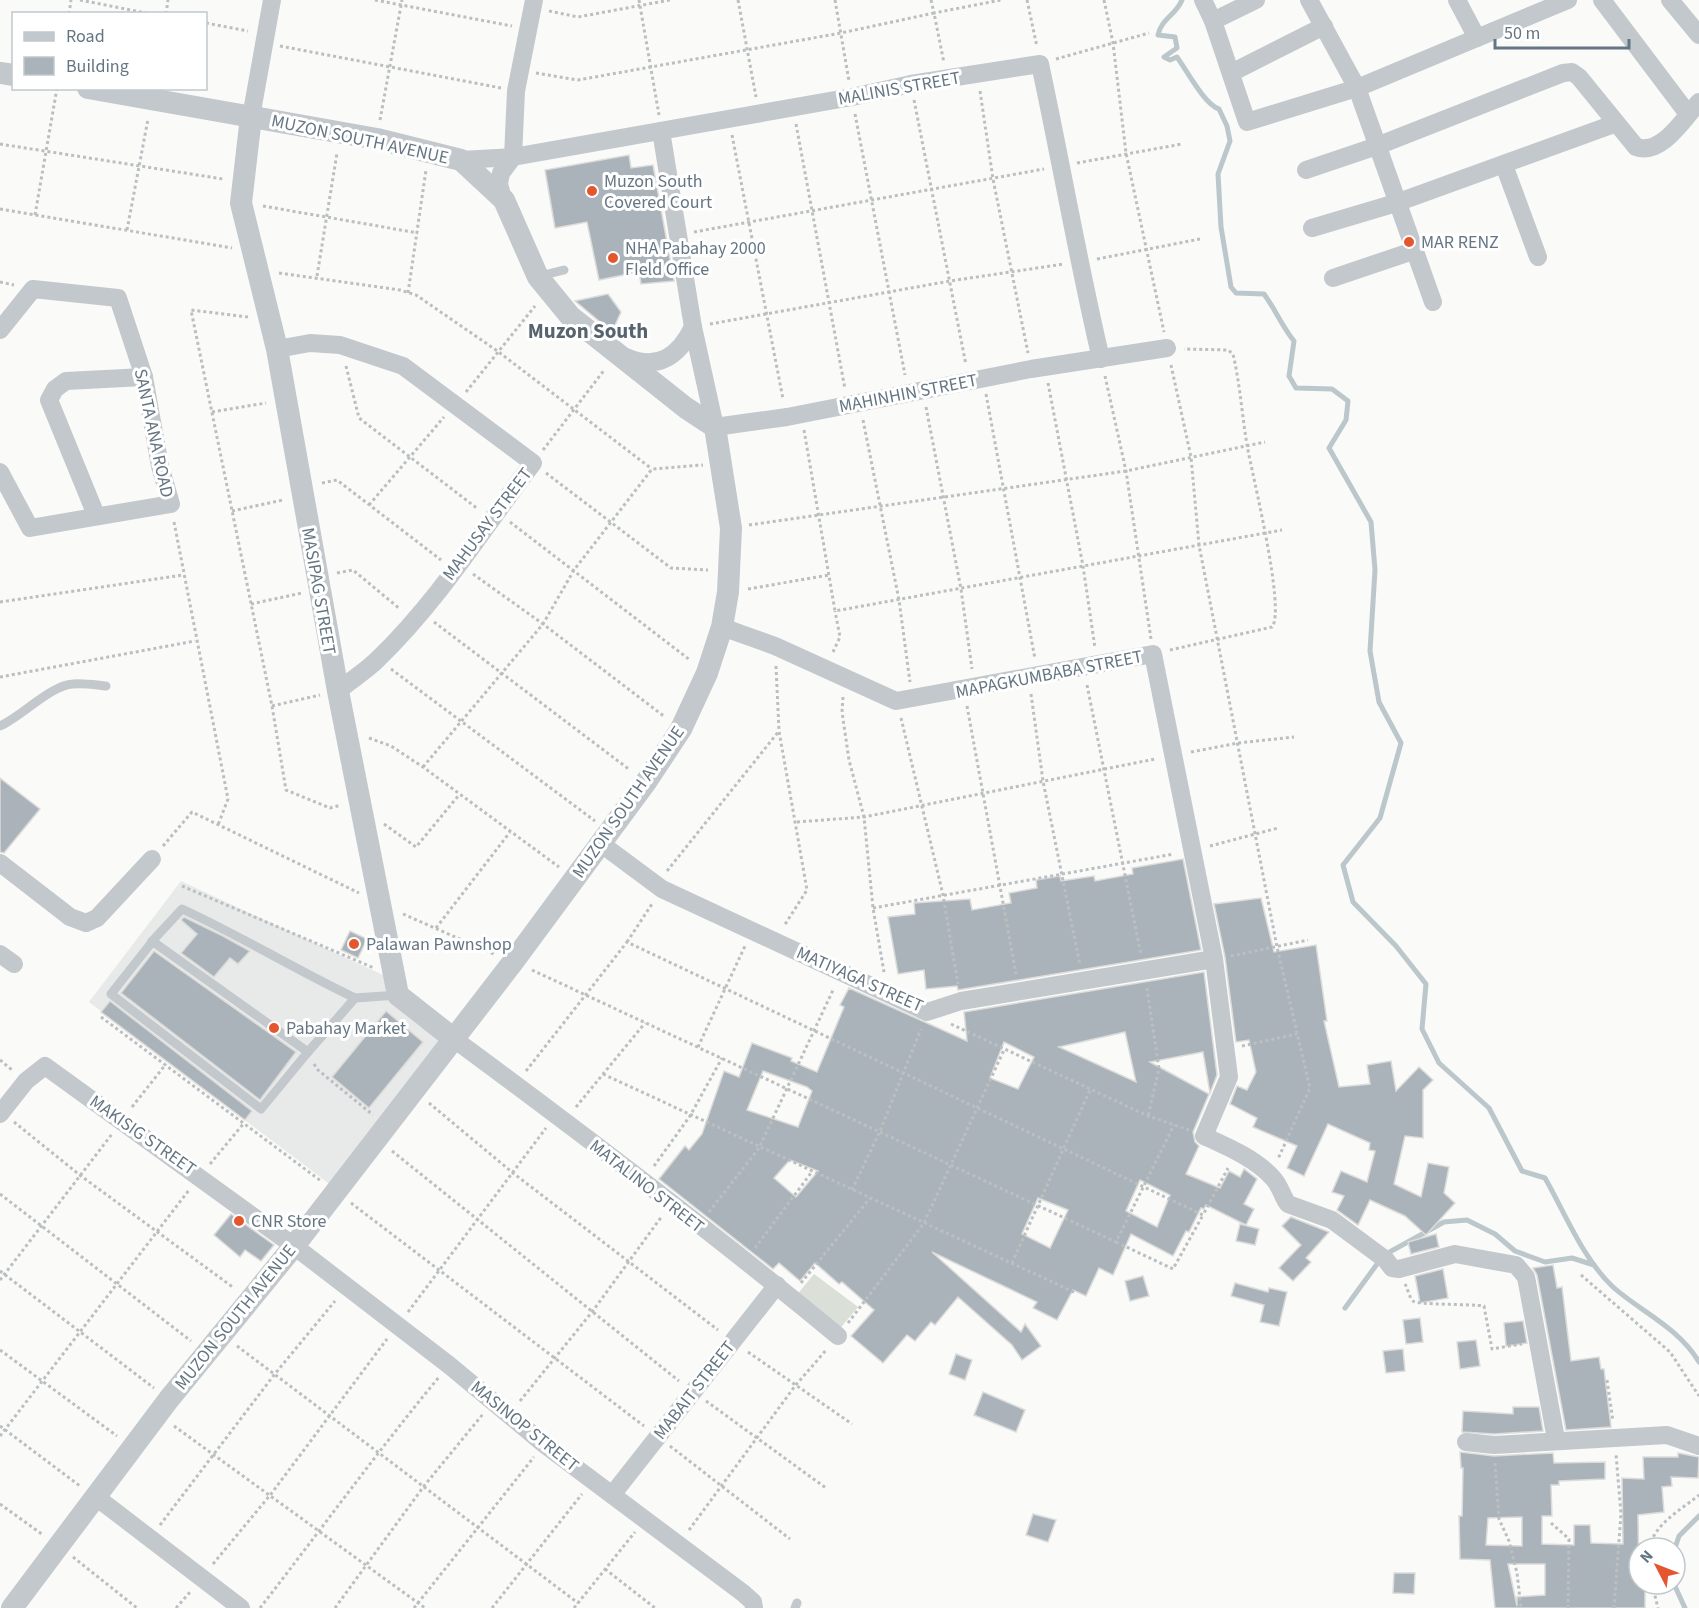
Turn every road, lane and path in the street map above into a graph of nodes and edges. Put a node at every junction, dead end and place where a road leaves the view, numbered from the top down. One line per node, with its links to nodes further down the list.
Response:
1 (80, 0): 22 (path)
2 (272, 0): 31 (street)
3 (375, 0): 19 (path)
4 (639, 0): 21 (path)
5 (670, 0): 21 (path)
6 (738, 0): 34 (path)
7 (835, 0): 28 (path)
8 (931, 0): 23 (path)
9 (1001, 0): 23 (path)
10 (1027, 0): 35 (path)
11 (1104, 0): 33 (path)
12 (1203, 0): 24 (street)
13 (1256, 0): 24 (street)
14 (1309, 0): 26 (street)
15 (1457, 0): 32 (street)
16 (1568, 0): 32 (street)
17 (1602, 0): 50 (street)
18 (1670, 0): 30 (street)
19 (402, 2): 27 (path); 36 (path)
20 (534, 3): 21 (path); 27 (street)
21 (640, 5): 37 (path)
22 (141, 12)
23 (934, 13): 28 (path); 41 (path)
24 (1214, 21): 39 (street)
25 (207, 23): 31 (path)
26 (1324, 26): 39 (street); 43 (street)
27 (528, 29): 38 (street)
28 (841, 33): 34 (path); 47 (path)
29 (1149, 33): 33 (path)
30 (1699, 35)
31 (265, 38): 36 (path); 52 (street)
32 (1477, 38): 43 (street)
33 (1113, 43): 35 (path); 63 (path)
34 (747, 50): 37 (path); 51 (path)
35 (1040, 64): 40 (street, MALINIS STREET); 68 (street)
36 (389, 66): 46 (path); 57 (path)
37 (652, 66): 38 (path); 55 (path)
38 (520, 70): 46 (street)
39 (1231, 73): 43 (street)
40 (978, 74): 41 (street, MALINIS STREET); 70 (path)
41 (947, 79): 42 (street, MALINIS STREET)
42 (911, 84): 47 (street, MALINIS STREET); 71 (path)
43 (1357, 88): 60 (street)
44 (57, 90): 62 (path)
45 (98, 90): 48 (street, MUZON SOUTH AVENUE)
46 (516, 91): 64 (street)
47 (852, 97): 49 (street, MALINIS STREET); 74 (path)
48 (151, 100): 52 (street, MUZON SOUTH AVENUE); 67 (path)
49 (793, 107): 51 (street, MALINIS STREET); 77 (path)
50 (1694, 108): 54 (street)
51 (759, 113): 53 (street, MALINIS STREET)
52 (251, 117): 56 (street, MUZON SOUTH AVENUE); 72 (street, MASIPAG STREET)
53 (728, 118): 55 (street, MALINIS STREET); 80 (path)
54 (1614, 124): 60 (street); 66 (street)
55 (661, 131): 64 (street, MALINIS STREET); 84 (street)
56 (340, 133): 57 (street, MUZON SOUTH AVENUE); 79 (path)
57 (377, 139): 61 (street, MUZON SOUTH AVENUE)
58 (0, 144): 62 (path)
59 (1182, 144): 63 (path)
60 (1377, 146): 69 (street); 75 (street)
61 (428, 151): 65 (street, MUZON SOUTH AVENUE); 83 (path)
62 (46, 152): 67 (path); 78 (path)
63 (1126, 153): 68 (path); 86 (path)
64 (513, 157): 65 (street, MALINIS STREET); 73 (street)
65 (460, 160): 73 (street, MUZON SOUTH AVENUE)
66 (1504, 165): 75 (street); 88 (street)
67 (140, 166): 72 (path); 82 (path)
68 (1062, 166): 70 (path); 90 (street)
69 (1306, 170)
70 (993, 179): 71 (path); 92 (path)
71 (933, 188): 74 (path); 95 (path)
72 (241, 192): 79 (path); 89 (street, MASIPAG STREET)
73 (503, 198): 96 (street, MUZON SOUTH AVENUE)
74 (872, 201): 77 (path); 97 (path)
75 (1396, 203): 81 (street); 87 (street)
76 (0, 209): 78 (path)
77 (812, 211): 80 (path); 99 (path)
78 (35, 215): 82 (path)
79 (328, 217): 83 (path); 93 (path)
80 (750, 223): 84 (path); 101 (path)
81 (1312, 228)
82 (127, 230): 89 (path)
83 (418, 233): 98 (path)
84 (677, 235): 103 (street)
85 (1200, 239): 86 (path)
86 (1148, 250): 90 (path); 106 (path)
87 (1413, 251): 94 (street); 100 (street)
88 (1538, 257)
89 (256, 261): 93 (path); 102 (street, MASIPAG STREET)
90 (1078, 262): 92 (path); 110 (street)
91 (564, 270): 96 (lane)
92 (1011, 272): 95 (path); 111 (path)
93 (317, 277): 98 (path)
94 (1333, 278)
95 (950, 281): 97 (path); 113 (path)
96 (542, 284): 108 (path); 109 (street, MUZON SOUTH AVENUE)
97 (889, 292): 99 (path); 114 (path)
98 (408, 293): 108 (path)
99 (829, 302): 101 (path); 116 (path)
100 (1432, 302)
101 (765, 313): 103 (path); 120 (path)
102 (271, 320): 107 (street, MASIPAG STREET); 119 (path)
103 (693, 327): 109 (street); 121 (street)
104 (0, 330): 112 (street, SANTA ANA ROAD)
105 (340, 345): 107 (street, MAHUSAY STREET); 117 (street, MAHUSAY STREET); 125 (path)
106 (1167, 348): 110 (street, MAHINHIN STREET); 123 (path); 124 (path)
107 (276, 349): 115 (street, MASIPAG STREET)
108 (498, 352): 117 (path); 118 (path)
109 (616, 353): 118 (path); 121 (street, MUZON SOUTH AVENUE)
110 (1101, 359): 111 (street, MAHINHIN STREET); 129 (path)
111 (1038, 368): 113 (street, MAHINHIN STREET); 131 (path)
112 (144, 377): 135 (street, SANTA ANA ROAD); 139 (street)
113 (976, 380): 114 (street, MAHINHIN STREET); 132 (path)
114 (916, 391): 116 (street, MAHINHIN STREET); 134 (path)
115 (285, 399): 119 (path); 133 (street, MASIPAG STREET)
116 (854, 403): 120 (street, MAHINHIN STREET); 137 (path)
117 (455, 404): 125 (path); 126 (street, MAHUSAY STREET)
118 (574, 411): 126 (path); 128 (path)
119 (212, 412): 138 (path)
120 (794, 415): 121 (street, MAHINHIN STREET); 141 (path)
121 (716, 427): 127 (street, MUZON SOUTH AVENUE)
122 (1265, 442): 123 (path)
123 (1247, 446): 124 (path); 145 (path)
124 (1191, 457): 129 (path); 146 (path)
125 (409, 458): 136 (path); 140 (path)
126 (533, 463): 140 (street, MAHUSAY STREET); 142 (path)
127 (722, 463): 128 (path); 143 (street, MUZON SOUTH AVENUE)
128 (652, 469): 142 (path)
129 (1126, 471): 131 (path); 147 (path)
130 (0, 472): 139 (street, SANTA ANA ROAD)
131 (1067, 479): 132 (path); 148 (path)
132 (1003, 489): 134 (path); 153 (path)
133 (301, 492): 136 (path); 138 (path); 155 (street, MASIPAG STREET)
134 (944, 498): 137 (path); 156 (path)
135 (171, 504): 139 (street, SANTA ANA ROAD); 151 (path)
136 (369, 505): 149 (path)
137 (880, 507): 141 (path); 157 (path)
138 (232, 512): 159 (path)
139 (96, 515)
140 (494, 516): 149 (street, MAHUSAY STREET); 150 (path)
141 (819, 516): 143 (path); 152 (path)
142 (611, 521): 150 (path); 154 (path)
143 (731, 528): 154 (street, MUZON SOUTH AVENUE)
144 (1282, 530): 145 (path)
145 (1264, 533): 146 (path); 164 (path)
146 (1199, 545): 147 (path); 164 (path)
147 (1140, 555): 148 (path); 167 (path)
148 (1083, 566): 153 (path); 169 (path)
149 (454, 570): 161 (street, MAHUSAY STREET); 162 (path)
150 (573, 570): 162 (path); 171 (path)
151 (183, 575): 158 (path); 165 (path)
152 (829, 575): 154 (path); 160 (path)
153 (1020, 578): 156 (path); 173 (path)
154 (729, 581): 163 (street, MUZON SOUTH AVENUE)
155 (318, 583): 159 (path); 161 (path); 178 (street, MASIPAG STREET)
156 (961, 589): 157 (path); 177 (path)
157 (899, 600): 160 (path); 179 (path)
158 (0, 602)
159 (251, 604): 180 (path)
160 (835, 611): 170 (path)
161 (417, 616): 168 (street, MAHUSAY STREET); 172 (path)
162 (543, 624): 172 (path); 183 (path)
163 (722, 627): 166 (street); 171 (street, MUZON SOUTH AVENUE)
164 (1218, 637): 167 (path); 187 (path)
165 (195, 641): 174 (path); 199 (path)
166 (775, 646): 170 (street); 185 (path)
167 (1153, 654): 169 (street, MAPAGKUMBABA STREET); 188 (street, MAPAGKUMBABA STREET)
168 (377, 660): 178 (street, MAHUSAY STREET); 181 (path)
169 (1090, 666): 173 (street, MAPAGKUMBABA STREET); 190 (path)
170 (826, 668): 175 (street)
171 (707, 673): 183 (street, MUZON SOUTH AVENUE)
172 (501, 674): 181 (path); 192 (path)
173 (1033, 676): 177 (street, MAPAGKUMBABA STREET); 191 (path)
174 (0, 677)
175 (849, 678): 179 (street); 197 (path)
176 (106, 686): 182 (lane)
177 (969, 689): 179 (street, MAPAGKUMBABA STREET); 193 (path)
178 (338, 691): 180 (path); 184 (street, MASIPAG STREET)
179 (904, 700): 196 (path)
180 (272, 706): 195 (path)
181 (462, 720): 189 (path); 204 (path)
182 (0, 726)
183 (681, 729): 192 (street, MUZON SOUTH AVENUE)
184 (345, 730): 189 (path); 195 (street, MASIPAG STREET)
185 (779, 731): 198 (path); 213 (path)
186 (1294, 737): 187 (path)
187 (1238, 743): 188 (path); 203 (path)
188 (1172, 755): 190 (path); 205 (street, MAPAGKUMBABA STREET)
189 (423, 767): 194 (path)
190 (1104, 769): 191 (path); 207 (path)
191 (1043, 781): 193 (path); 209 (path)
192 (646, 782): 204 (street, MUZON SOUTH AVENUE)
193 (983, 793): 196 (path); 211 (path)
194 (459, 795): 200 (path); 202 (path)
195 (360, 802): 200 (street, MASIPAG STREET)
196 (922, 805): 197 (path); 214 (path)
197 (864, 817): 198 (path); 216 (path)
198 (797, 822): 219 (path)
199 (218, 825): 206 (path); 215 (path)
200 (364, 826): 215 (street, MASIPAG STREET)
201 (1278, 828): 203 (path)
202 (510, 832): 210 (path); 217 (path)
203 (1256, 834): 205 (path); 223 (path)
204 (605, 838): 210 (street, MUZON SOUTH AVENUE); 213 (street, MATIYAGA STREET)
205 (1191, 850): 207 (path); 224 (street, MAPAGKUMBABA STREET)
206 (152, 859): 208 (street)
207 (1124, 862): 209 (path); 227 (path)
208 (0, 863)
209 (1063, 873): 211 (path); 228 (path)
210 (575, 878): 225 (street, MUZON SOUTH AVENUE)
211 (1000, 885): 214 (path); 232 (path)
212 (183, 886): 229 (path)
213 (659, 886): 218 (street, MATIYAGA STREET); 222 (path)
214 (943, 895): 216 (path); 235 (path)
215 (380, 904): 217 (path); 229 (street, MASIPAG STREET)
216 (873, 908): 231 (path)
217 (436, 928): 225 (path)
218 (752, 930): 219 (street, MATIYAGA STREET); 230 (path)
219 (775, 940): 226 (street, MATIYAGA STREET)
220 (1308, 940): 223 (path)
221 (152, 941): 234 (lane); 245 (lane); 245 (lane)
222 (627, 942): 230 (path); 233 (path)
223 (1277, 947): 224 (path); 240 (path)
224 (1214, 959): 227 (street, MATIYAGA STREET); 243 (street, MAPAGKUMBABA STREET)
225 (513, 962): 233 (path); 241 (street, MUZON SOUTH AVENUE)
226 (842, 972): 231 (street, MATIYAGA STREET); 239 (path)
227 (1145, 972): 228 (street, MATIYAGA STREET); 257 (path)
228 (1083, 982): 232 (street, MATIYAGA STREET)
229 (396, 986): 234 (lane); 241 (street)
230 (726, 989): 239 (path); 242 (path)
231 (880, 990): 236 (street, MATIYAGA STREET)
232 (1020, 992): 235 (street, MATIYAGA STREET)
233 (585, 994): 238 (path); 250 (path)
234 (355, 998): 245 (lane)
235 (961, 1001): 236 (street, MATIYAGA STREET)
236 (927, 1012): 244 (path); 248 (path)
237 (101, 1017): 247 (path)
238 (645, 1023): 242 (path); 249 (path)
239 (814, 1030): 248 (path); 251 (path)
240 (1297, 1033): 243 (path); 271 (path)
241 (454, 1039): 250 (street, MATALINO STREET); 252 (street, MUZON SOUTH AVENUE)
242 (698, 1047): 246 (path)
243 (1225, 1049): 264 (street, MAPAGKUMBABA STREET)
244 (1004, 1050): 253 (path); 254 (path)
245 (308, 1052): 263 (path)
246 (722, 1058): 251 (path); 256 (path)
247 (166, 1064): 259 (path); 260 (path)
248 (904, 1072): 254 (path); 262 (path)
249 (603, 1074): 256 (path); 258 (path)
250 (516, 1084): 258 (street, MATALINO STREET)
251 (786, 1088): 262 (path); 265 (path)
252 (414, 1090): 263 (street, MUZON SOUTH AVENUE); 269 (path)
253 (1090, 1090): 257 (path); 266 (path)
254 (978, 1107): 266 (path); 268 (path)
255 (1, 1114): 259 (street, MAKISIG STREET); 272 (path)
256 (690, 1116): 265 (path); 274 (path)
257 (1148, 1116): 261 (path)
258 (560, 1118): 269 (path); 274 (street, MATALINO STREET)
259 (122, 1120): 272 (path); 273 (street, MAKISIG STREET)
260 (244, 1123): 273 (path); 277 (path)
261 (1174, 1125): 264 (path); 275 (path)
262 (880, 1131): 268 (path); 276 (path)
263 (381, 1132): 277 (street, MUZON SOUTH AVENUE); 283 (path)
264 (1204, 1136): 267 (street)
265 (759, 1148): 270 (path); 285 (path)
266 (1062, 1148): 275 (path); 281 (path)
267 (1237, 1151): 271 (street); 282 (path)
268 (953, 1165): 281 (path); 284 (path)
269 (513, 1173): 283 (path); 291 (path)
270 (811, 1173): 276 (path); 290 (path)
271 (1271, 1175): 293 (street)
272 (81, 1176): 286 (path); 287 (path)
273 (200, 1176): 287 (path); 289 (street, MAKISIG STREET)
274 (642, 1182): 280 (street, MATALINO STREET)
275 (1143, 1186): 282 (path); 288 (path)
276 (852, 1190): 279 (path)
277 (336, 1191): 289 (street, MUZON SOUTH AVENUE); 294 (path)
278 (0, 1194): 286 (path)
279 (870, 1198): 284 (path); 301 (path)
280 (671, 1204): 285 (street, MATALINO STREET); 291 (path)
281 (1037, 1204): 288 (path); 292 (path)
282 (1203, 1215): 288 (path)
283 (478, 1221): 294 (path); 304 (path)
284 (924, 1223): 292 (path); 308 (path)
285 (699, 1225): 290 (street, MATALINO STREET)
286 (43, 1226): 296 (path); 299 (path)
287 (157, 1230): 299 (path); 303 (path)
288 (1116, 1242)
289 (294, 1246): 300 (street, MASINOP STREET); 303 (street, MUZON SOUTH AVENUE)
290 (745, 1261): 301 (street, MATALINO STREET)
291 (628, 1262): 304 (path); 309 (path)
292 (1012, 1263): 302 (path)
293 (1396, 1269): 310 (path); 310 (street)
294 (440, 1270): 305 (path); 313 (path)
295 (0, 1271): 296 (path)
296 (4, 1274): 298 (path); 306 (path)
297 (1581, 1275): 320 (path)
298 (0, 1280)
299 (117, 1283): 306 (path); 312 (path)
300 (347, 1287): 305 (street, MASINOP STREET); 315 (path)
301 (783, 1290): 308 (street, MATALINO STREET); 309 (street, MABAIT STREET)
302 (1076, 1293)
303 (250, 1299): 307 (street, MUZON SOUTH AVENUE)
304 (592, 1312): 313 (path); 319 (path)
305 (397, 1325): 314 (street, MASINOP STREET); 323 (path)
306 (79, 1332): 317 (path); 322 (path)
307 (221, 1334): 312 (street, MUZON SOUTH AVENUE); 315 (path)
308 (838, 1336): 318 (path)
309 (732, 1341): 318 (path); 319 (street, MABAIT STREET)
310 (1538, 1342): 331 (street)
311 (0, 1350): 317 (path)
312 (206, 1352): 322 (street, MUZON SOUTH AVENUE)
313 (556, 1356): 324 (path); 329 (path)
314 (449, 1365): 321 (street, MASINOP STREET); 338 (path)
315 (274, 1375): 323 (path); 339 (path)
316 (1607, 1380): 332 (path)
317 (43, 1381): 327 (path); 337 (path)
318 (795, 1386): 325 (path); 330 (path)
319 (693, 1391): 329 (street, MABAIT STREET); 330 (path)
320 (1699, 1396)
321 (493, 1401): 324 (street, MASINOP STREET); 341 (path)
322 (164, 1407): 337 (street, MUZON SOUTH AVENUE); 339 (path)
323 (328, 1415): 338 (path); 344 (path)
324 (510, 1415): 334 (street, MASINOP STREET)
325 (852, 1424)
326 (0, 1426): 327 (path)
327 (5, 1430): 328 (path); 347 (path)
328 (0, 1436)
329 (658, 1437): 342 (path); 345 (street, MABAIT STREET)
330 (756, 1438): 342 (path); 343 (path)
331 (1556, 1439): 332 (street); 335 (street)
332 (1614, 1439): 336 (street); 378 (path)
333 (1466, 1442): 335 (street)
334 (544, 1444): 340 (street, MASINOP STREET); 351 (path)
335 (1494, 1445): 376 (path)
336 (1699, 1446)
337 (133, 1447): 347 (street, MUZON SOUTH AVENUE)
338 (377, 1451): 341 (path); 352 (path)
339 (214, 1453): 344 (path); 354 (path)
340 (593, 1481): 345 (street, MASINOP STREET); 358 (path)
341 (424, 1486): 351 (path); 359 (path)
342 (723, 1487): 355 (path); 356 (path)
343 (826, 1488)
344 (270, 1494): 352 (path); 361 (path)
345 (612, 1495): 349 (street, MASINOP STREET)
346 (1699, 1495): 353 (path)
347 (96, 1497): 354 (street); 357 (street, MUZON SOUTH AVENUE)
348 (0, 1504): 357 (path)
349 (646, 1519): 356 (street, MASINOP STREET); 360 (path)
350 (1551, 1523): 377 (path)
351 (476, 1526): 358 (path); 362 (path)
352 (321, 1530): 359 (path); 368 (path)
353 (1654, 1536)
354 (150, 1538): 361 (street)
355 (790, 1539)
356 (679, 1543): 375 (street, MASINOP STREET)
357 (59, 1546): 364 (street, MUZON SOUTH AVENUE); 365 (path)
358 (527, 1563): 363 (path); 372 (path)
359 (367, 1565): 362 (path); 369 (path)
360 (605, 1569): 363 (path); 374 (path)
361 (202, 1578): 366 (path); 367 (street)
362 (418, 1602): 370 (path); 371 (path)
363 (578, 1603): 373 (path)
364 (12, 1608)
365 (137, 1608)
366 (176, 1608)
367 (242, 1608)
368 (260, 1608)
369 (335, 1608)
370 (414, 1608)
371 (425, 1608)
372 (492, 1608)
373 (574, 1608)
374 (655, 1608)
375 (754, 1608)
376 (1521, 1608)
377 (1568, 1608)
378 (1614, 1608)

